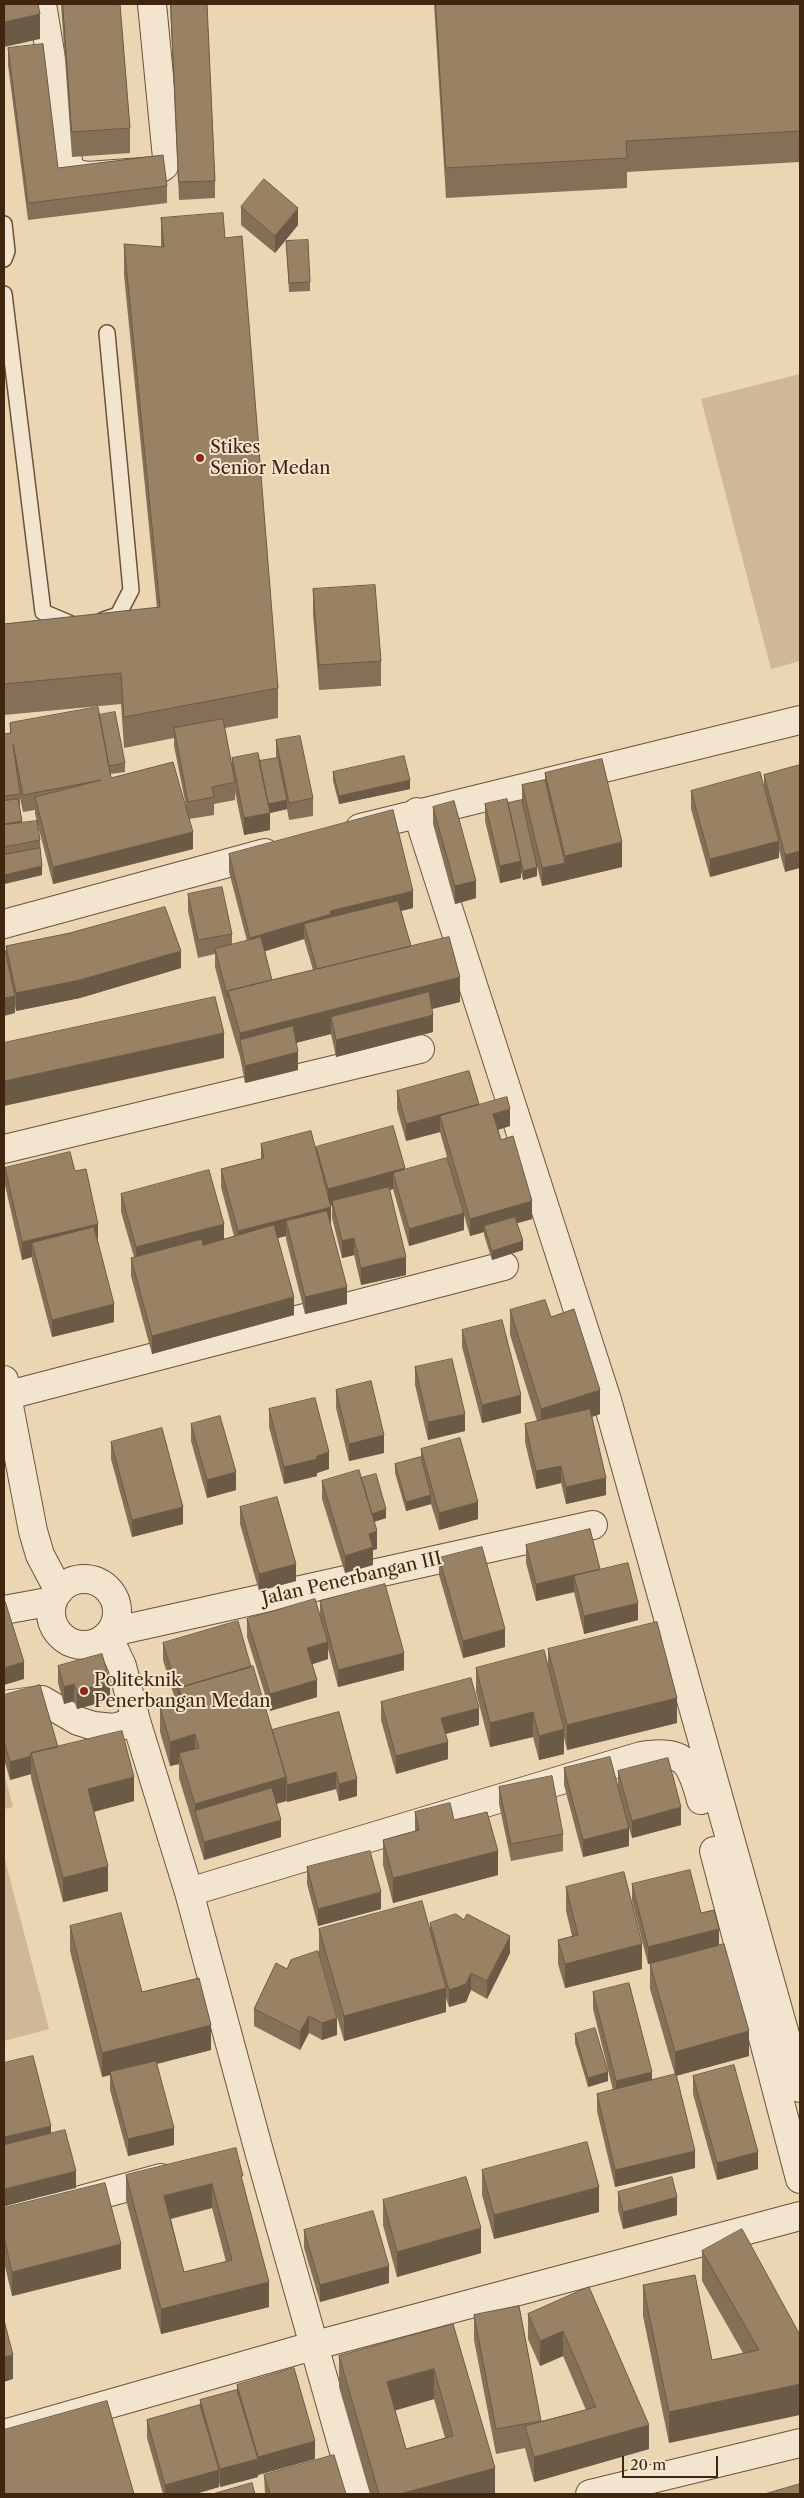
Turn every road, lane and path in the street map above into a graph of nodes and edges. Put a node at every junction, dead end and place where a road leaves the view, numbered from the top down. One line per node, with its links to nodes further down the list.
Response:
1 (42, 4): 2 (street)
2 (152, 4)
3 (4, 224): 4 (lane)
4 (4, 259)
5 (4, 294): 6 (lane)
6 (106, 333)
7 (800, 720): 8 (street)
8 (417, 812): 9 (street); 23 (street)
9 (340, 833)
10 (292, 846): 11 (street)
11 (4, 924)
12 (420, 1049): 13 (street)
13 (4, 1148)
14 (504, 1266): 15 (street)
15 (5, 1388): 17 (street)
16 (593, 1525): 19 (street, Jalan Penerbangan III)
17 (56, 1596): 18 (street); 19 (street); 19 (street)
18 (4, 1610)
19 (110, 1634): 21 (street)
20 (4, 1705): 21 (street)
21 (136, 1721): 22 (street)
22 (189, 1892): 24 (street); 27 (street)
23 (800, 2088)
24 (259, 2151): 25 (street); 30 (street)
25 (230, 2159)
26 (183, 2172): 29 (street)
27 (800, 2179)
28 (800, 2216): 30 (street)
29 (4, 2221)
30 (316, 2345): 31 (street); 33 (street)
31 (4, 2434)
32 (800, 2443): 34 (street)
33 (356, 2494)
34 (590, 2494)

